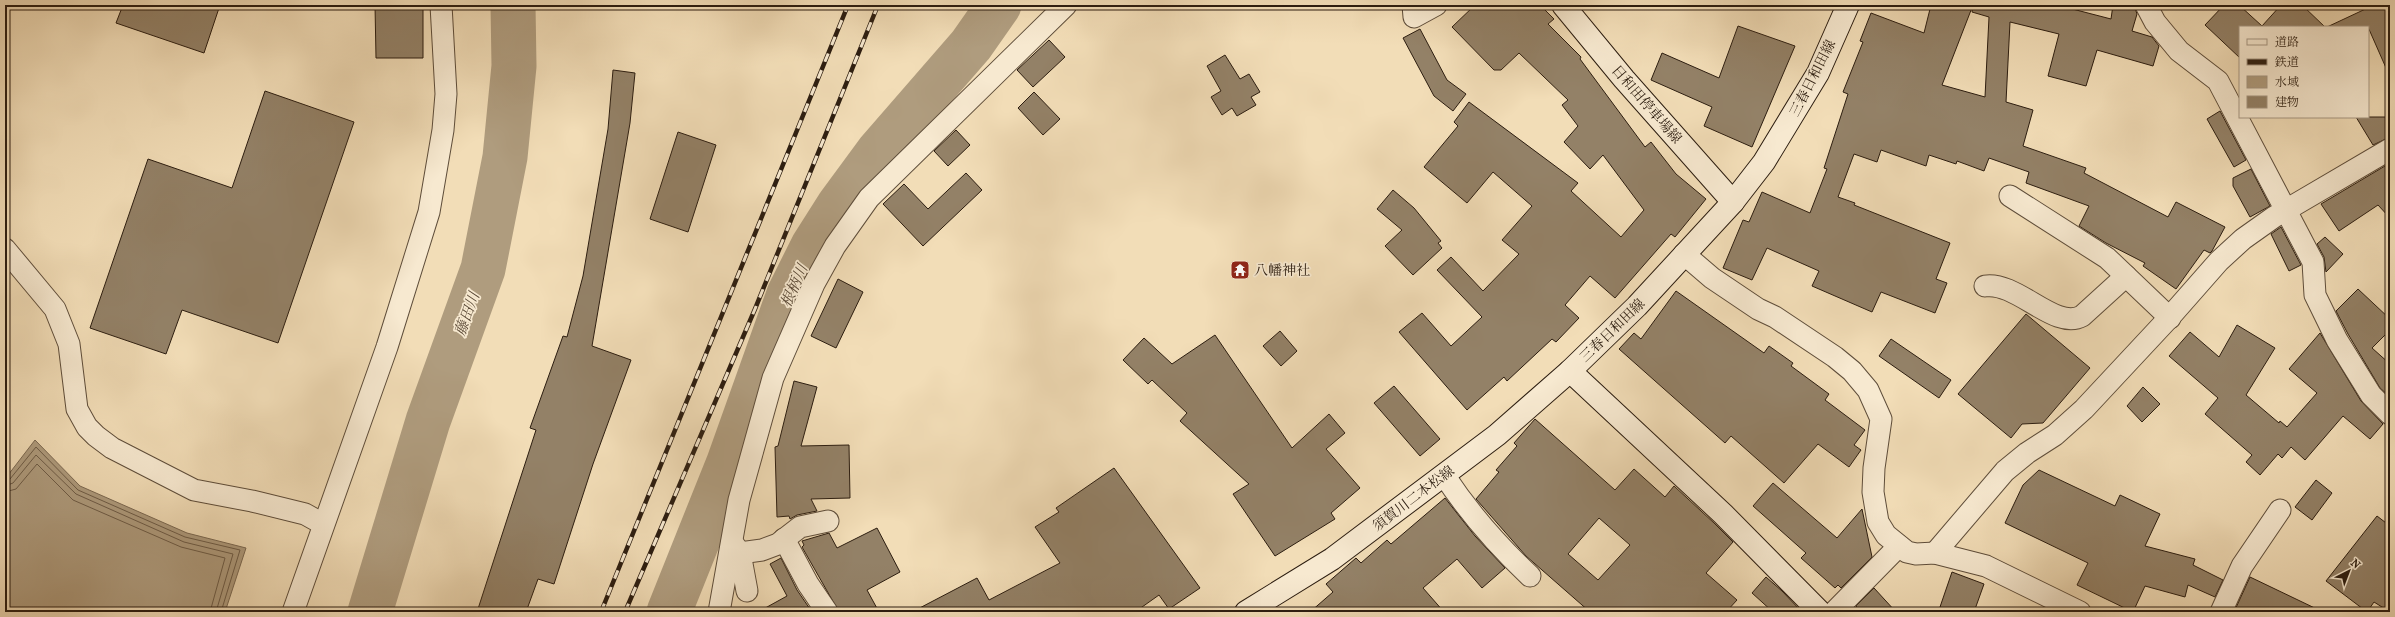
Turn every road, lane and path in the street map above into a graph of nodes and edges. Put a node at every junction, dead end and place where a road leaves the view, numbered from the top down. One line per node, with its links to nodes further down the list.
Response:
1 (441, 5): 22 (street)
2 (1066, 5): 24 (street)
3 (1413, 5): 4 (street)
4 (1436, 5)
5 (1563, 5): 10 (main road, 日和田停車場線)
6 (1848, 5): 10 (main road, 三春日和田線)
7 (2146, 5): 11 (street)
8 (2390, 149): 11 (street)
9 (2010, 196): 14 (street)
10 (1733, 202): 13 (main road, 三春日和田線)
11 (2287, 210): 16 (street); 18 (street)
12 (5, 249): 22 (street)
13 (1684, 254): 17 (main road, 三春日和田線); 25 (street)
14 (2126, 276): 15 (street); 16 (street)
15 (1985, 286)
16 (2170, 318): 26 (street)
17 (1570, 371): 19 (main road, 須賀川二本松線); 33 (main road, 三春日和田線)
18 (2390, 414)
19 (1444, 475): 27 (street); 32 (main road, 須賀川二本松線)
20 (2280, 510): 36 (street)
21 (828, 520): 23 (street)
22 (323, 524): 29 (street)
23 (784, 539): 24 (street); 31 (street)
24 (735, 546): 28 (street); 30 (street)
25 (1898, 546): 26 (street); 34 (street)
26 (1936, 553): 35 (street)
27 (1530, 576)
28 (747, 590)
29 (293, 612)
30 (719, 612)
31 (828, 612)
32 (1246, 612)
33 (1820, 612)
34 (1834, 612)
35 (2080, 612)
36 (2221, 612)

